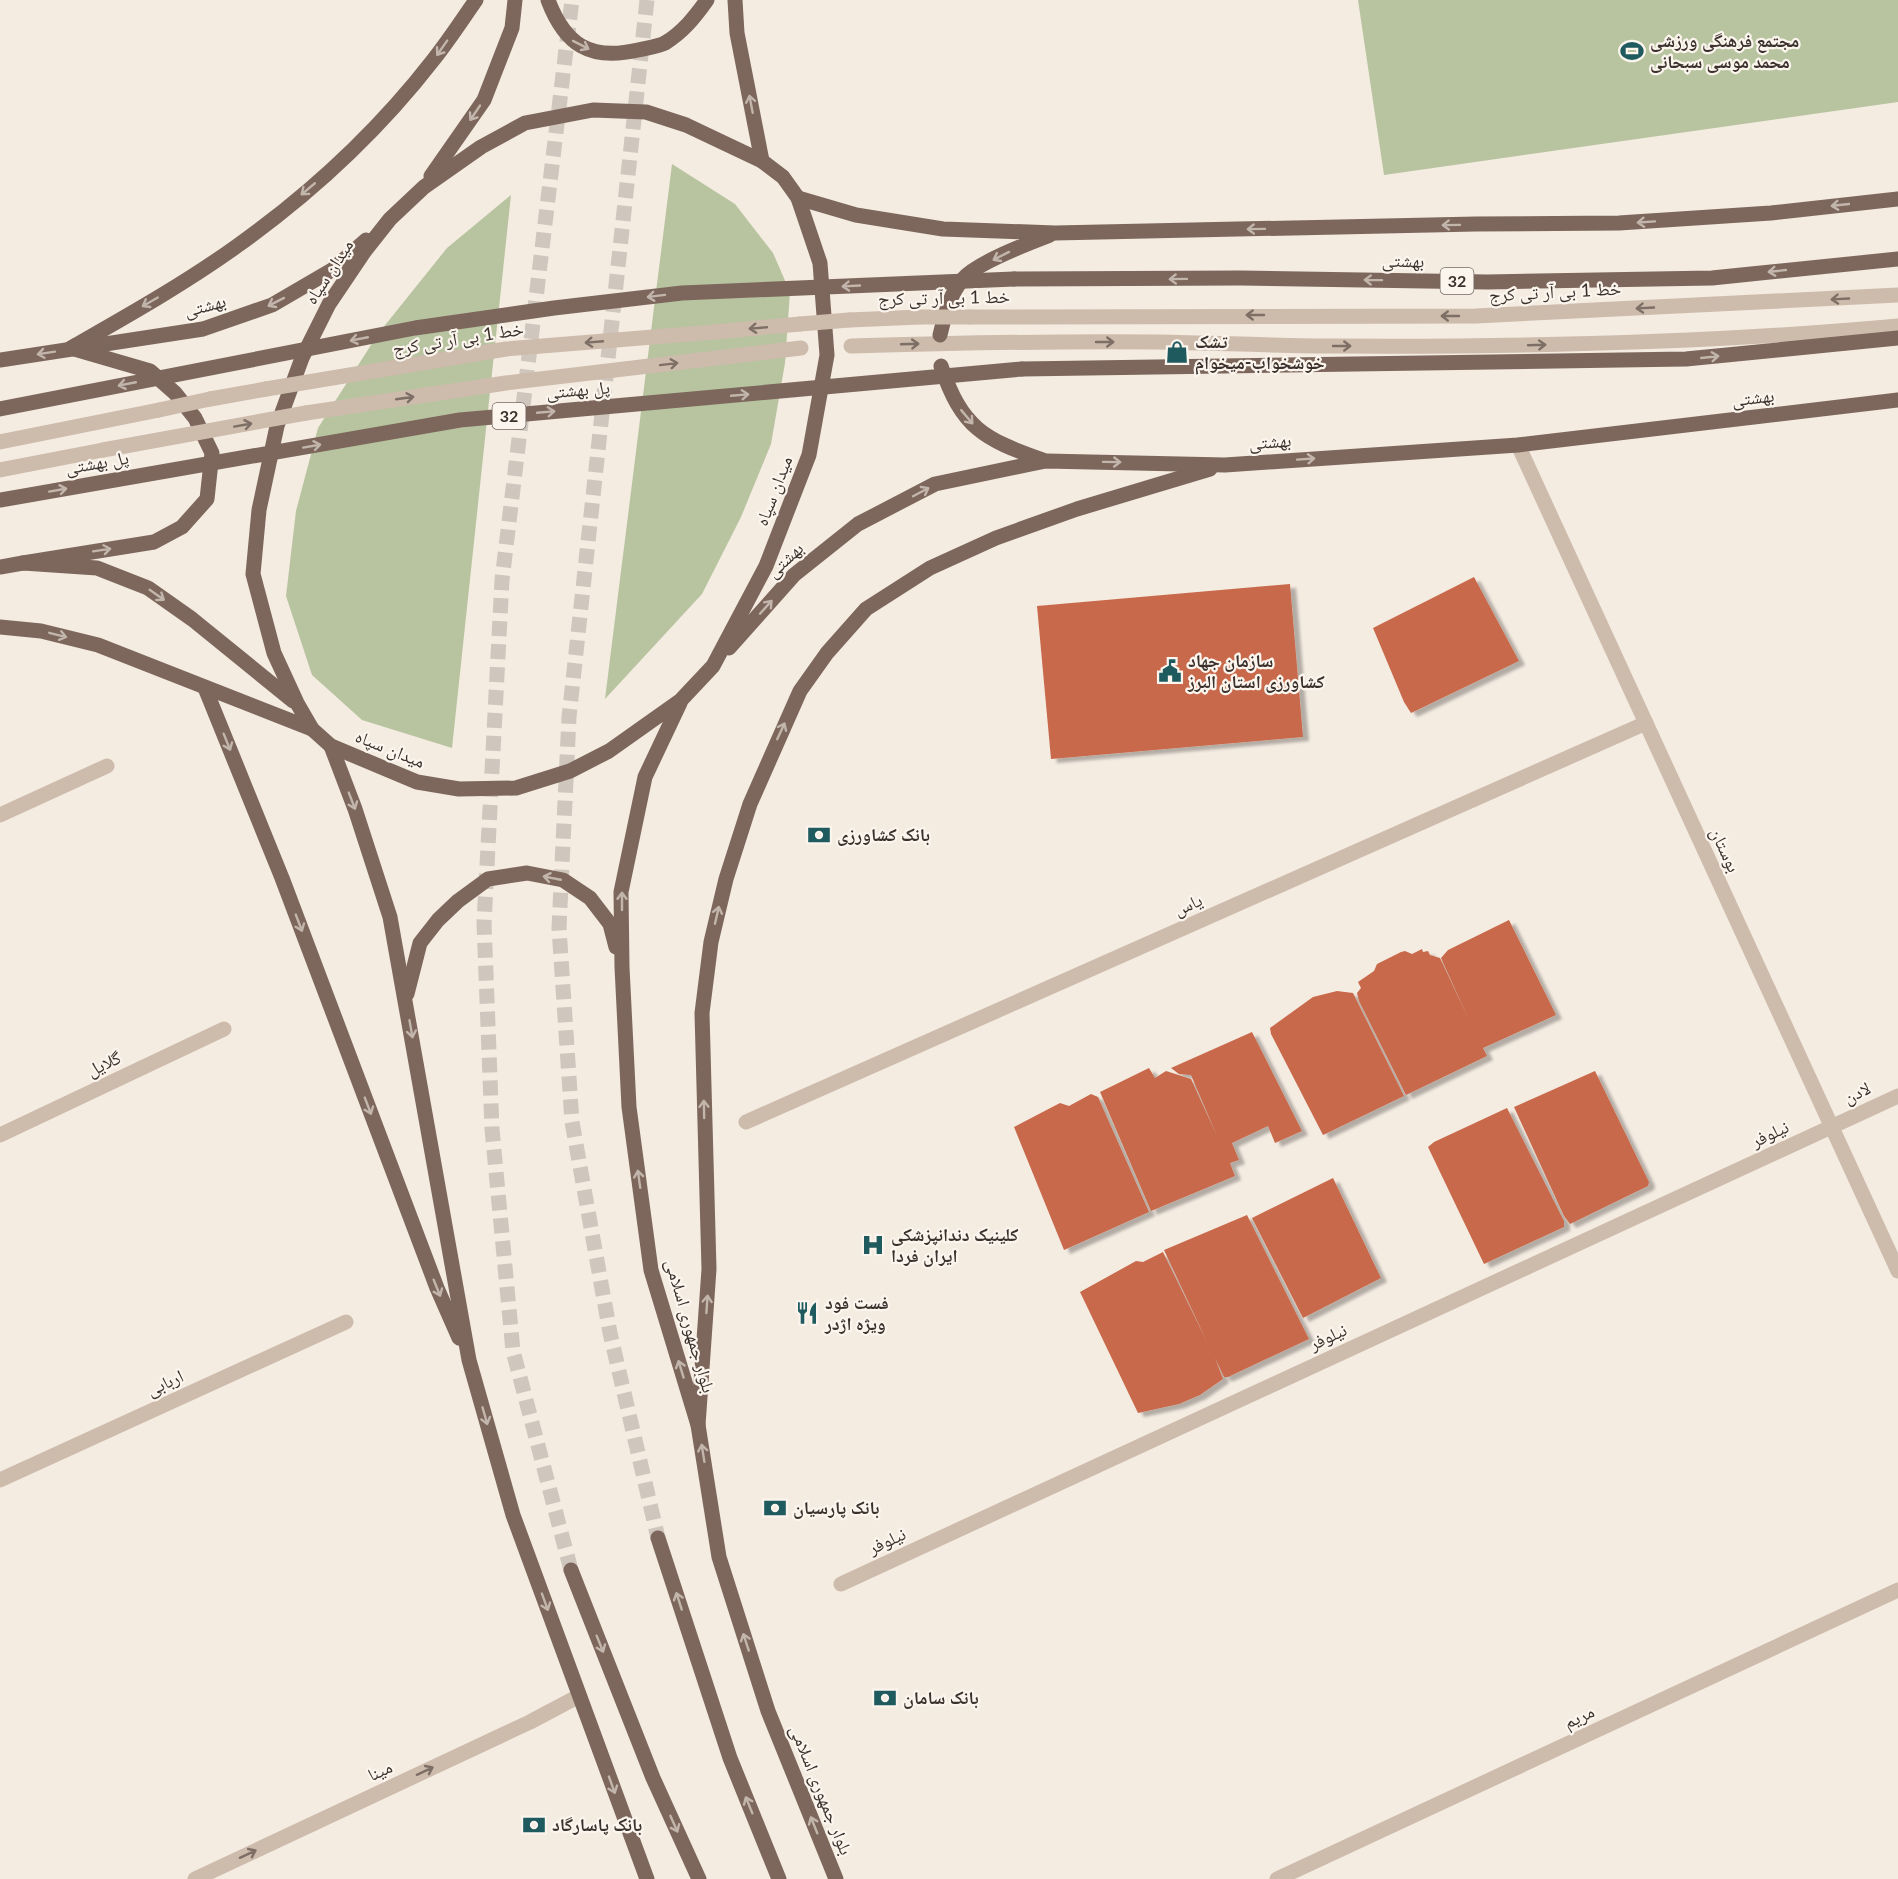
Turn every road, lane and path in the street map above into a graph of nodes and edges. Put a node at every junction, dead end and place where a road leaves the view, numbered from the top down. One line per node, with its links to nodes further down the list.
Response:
1 (476, 0): 18 (main road, one-way to 18)
2 (515, 0): 7 (main road, one-way to 7)
3 (548, 0): 4 (main road, one-way to 4)
4 (707, 0)
5 (735, 0): 6 (main road, one-way to 5)
6 (762, 161): 7 (main road, میدان سپاه); 8 (main road, میدان سپاه)
7 (424, 187): 10 (main road, میدان سپاه)
8 (798, 198): 11 (main road); 33 (main road, میدان سپاه)
9 (1898, 199): 11 (main road, one-way to 11)
10 (390, 219): 18 (main road, بهشتى, one-way to 18); 36 (main road, میدان سپاه)
11 (1055, 233): 15 (main road, one-way to 15)
12 (1898, 259): 23 (main road, بهشتی / 32, one-way to 23, bridge)
13 (1898, 295): 24 (street, خط 1 بی آر تی کرج, one-way to 24, bridge)
14 (1898, 326): 17 (street, one-way to 14)
15 (940, 335)
16 (1898, 338): 29 (main road, پل بهشتی / 32, one-way to 16, bridge)
17 (851, 346)
18 (71, 348): 20 (main road, بهشتى, one-way to 20); 30 (main road, one-way to 18)
19 (801, 348): 28 (street, one-way to 19, bridge)
20 (0, 360)
21 (941, 366): 26 (main road, one-way to 26)
22 (1898, 400): 25 (main road, بهشتى)
23 (0, 409)
24 (0, 442)
25 (1518, 445): 27 (main road, بهشتى, one-way to 25); 37 (street, بوستان)
26 (1047, 461): 27 (main road, بهشتى, one-way to 27); 33 (main road, بهشتى, one-way to 26)
27 (1225, 465): 52 (main road, one-way to 27)
28 (0, 470)
29 (0, 500)
30 (23, 563): 31 (main road); 36 (main road, one-way to 36)
31 (0, 567)
32 (0, 627): 34 (main road, one-way to 34)
33 (712, 666): 35 (main road, میدان سپاه)
34 (205, 688): 38 (main road); 51 (main road, one-way to 51)
35 (681, 700): 39 (main road, میدان سپاه); 42 (main road, بلوار جمهوری اسلامی, one-way to 35)
36 (297, 703): 38 (main road, میدان سپاه)
37 (1646, 723): 46 (street, یاس); 47 (street, بوستان)
38 (312, 729): 39 (main road, میدان سپاه)
39 (331, 746): 43 (main road, one-way to 43)
40 (107, 766): 41 (street)
41 (0, 815)
42 (622, 967): 43 (main road, one-way to 43); 52 (main road, بلوار جمهوری اسلامی, one-way to 42)
43 (405, 999): 51 (main road, one-way to 51)
44 (224, 1029): 48 (street, گلایل)
45 (1898, 1096): 47 (street, لادن)
46 (746, 1122)
47 (1832, 1126): 49 (street, بوستان); 56 (street, نیلوفر)
48 (0, 1135)
49 (1898, 1271)
50 (346, 1322): 53 (street, اربابی)
51 (468, 1360): 58 (main road, one-way to 58)
52 (698, 1425): 63 (main road, بلوار جمهوری اسلامی, one-way to 52)
53 (0, 1480)
54 (658, 1538): 62 (main road, one-way to 54)
55 (571, 1570): 61 (main road, one-way to 61)
56 (841, 1584)
57 (1898, 1590): 64 (street, مریم)
58 (579, 1696): 59 (street, مینا, one-way to 58); 60 (main road, one-way to 60)
59 (195, 1879)
60 (646, 1879)
61 (699, 1879)
62 (779, 1879)
63 (836, 1879)
64 (1277, 1879)

